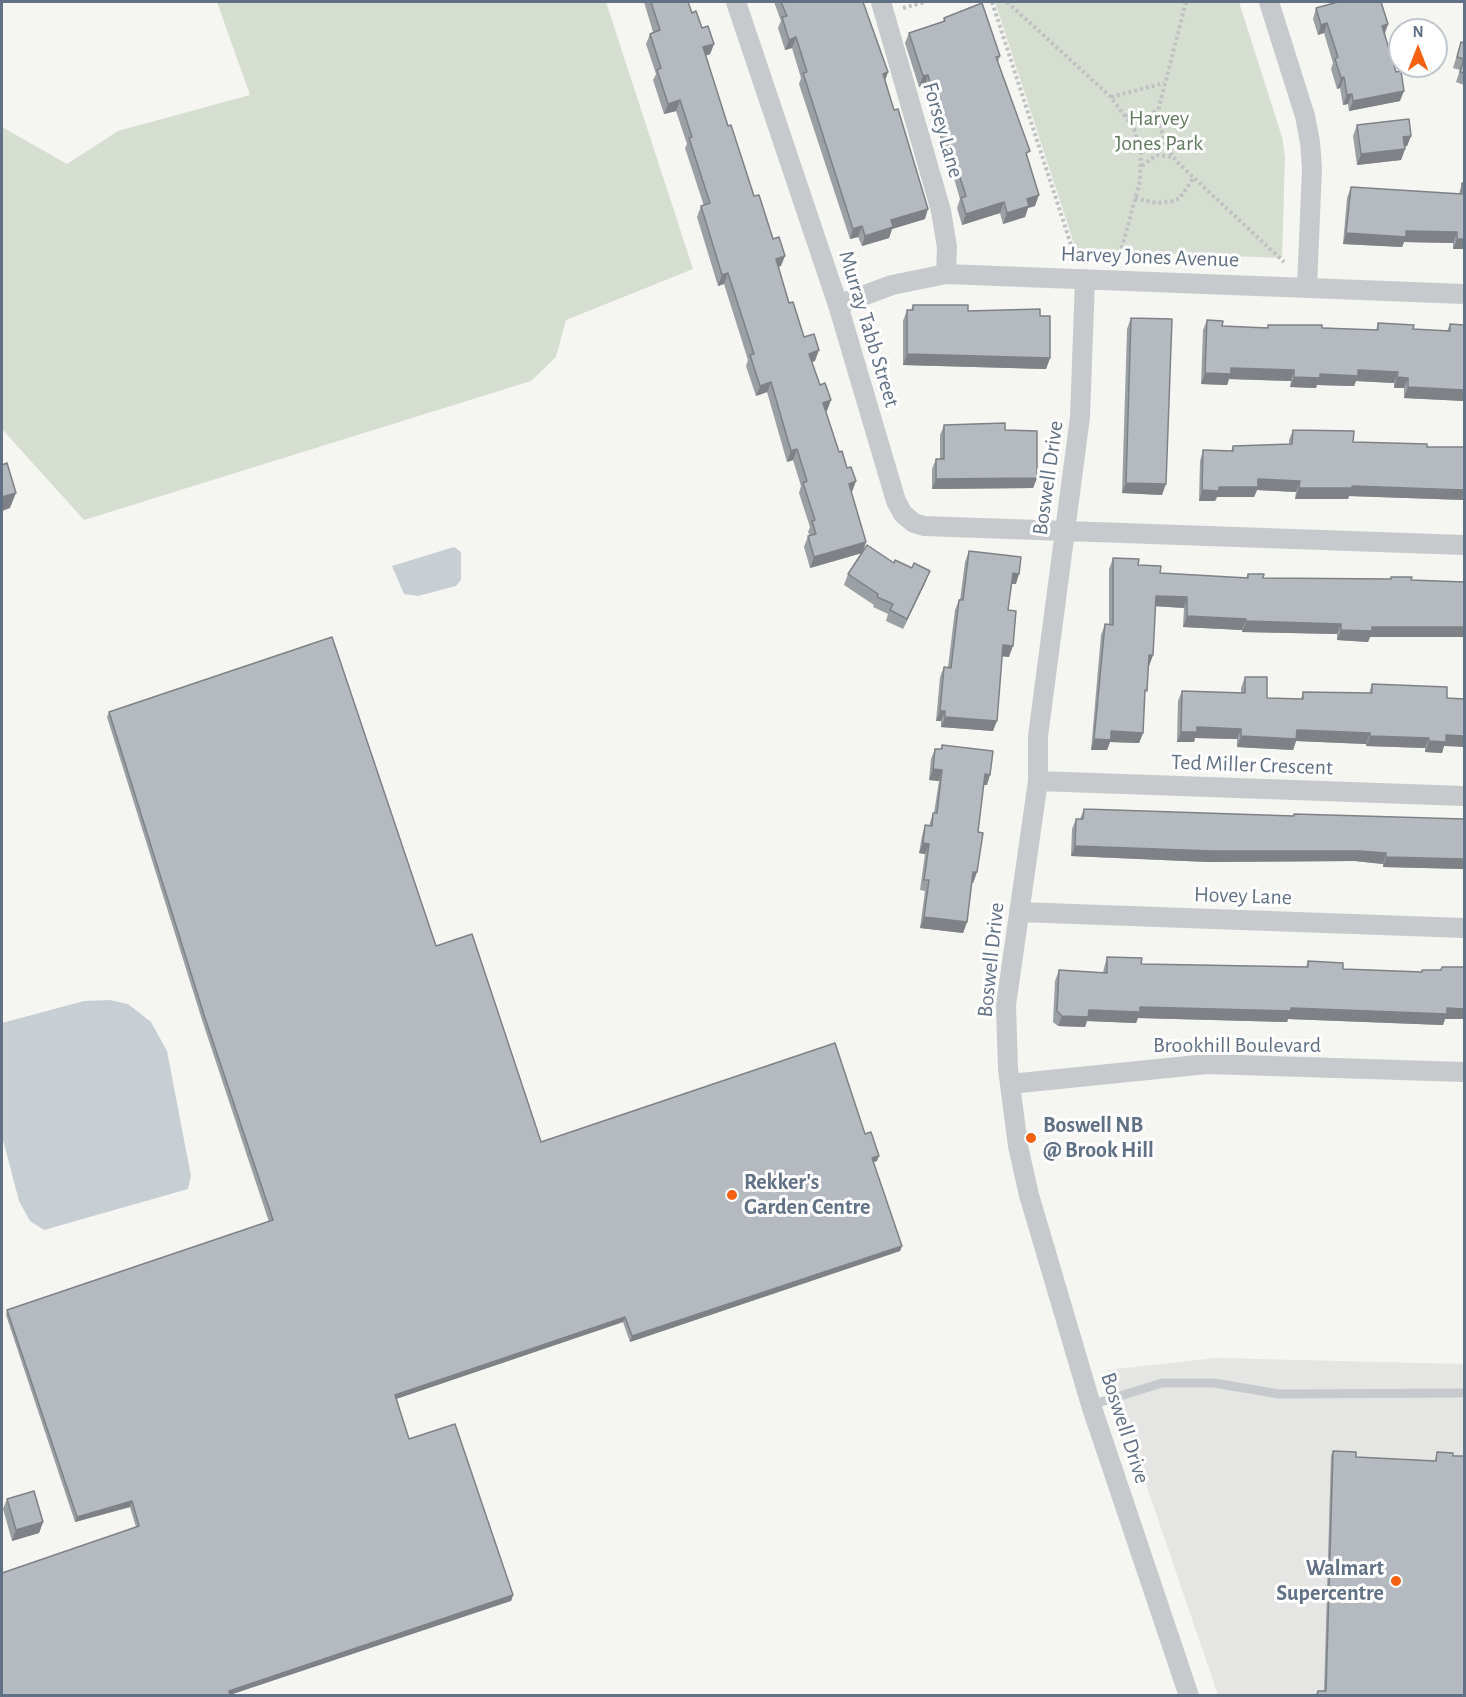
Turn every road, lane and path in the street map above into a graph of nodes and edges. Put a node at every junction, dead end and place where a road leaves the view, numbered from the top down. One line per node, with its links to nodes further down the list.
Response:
1 (736, 2): 22 (street, Murray Tabb Street)
2 (881, 2): 17 (street, Forsey Lane)
3 (992, 2): 15 (path)
4 (1007, 2): 8 (path)
5 (1186, 2): 7 (path)
6 (1269, 2): 20 (street)
7 (1164, 83): 8 (path); 9 (path)
8 (1111, 98): 10 (path)
9 (1159, 107): 10 (path); 11 (path)
10 (1125, 114): 12 (path)
11 (1174, 159): 12 (path); 13 (path)
12 (1142, 167): 14 (path)
13 (1194, 177): 14 (path); 16 (path)
14 (1135, 198): 19 (path)
15 (1074, 254)
16 (1284, 262)
17 (946, 274): 18 (street, Harvey Jones Avenue); 22 (street, Harvey Jones Avenue)
18 (1085, 279): 19 (street, Harvey Jones Avenue); 23 (street, Boswell Drive)
19 (1118, 281): 20 (street, Harvey Jones Avenue)
20 (1308, 287): 21 (street, Harvey Jones Avenue)
21 (1464, 294)
22 (838, 305): 23 (street, Murray Tabb Street)
23 (1065, 532): 24 (street); 25 (street, Boswell Drive)
24 (1464, 545)
25 (1038, 782): 26 (street, Ted Miller Crescent); 27 (street, Boswell Drive)
26 (1464, 796)
27 (1019, 912): 28 (street, Hovey Lane); 30 (street, Boswell Drive)
28 (1464, 928)
29 (1464, 1072): 30 (street, Brookhill Boulevard)
30 (1010, 1084): 32 (street, Boswell Drive)
31 (1464, 1393): 32 (lane)
32 (1091, 1406): 33 (street, Boswell Drive)
33 (1190, 1695)

